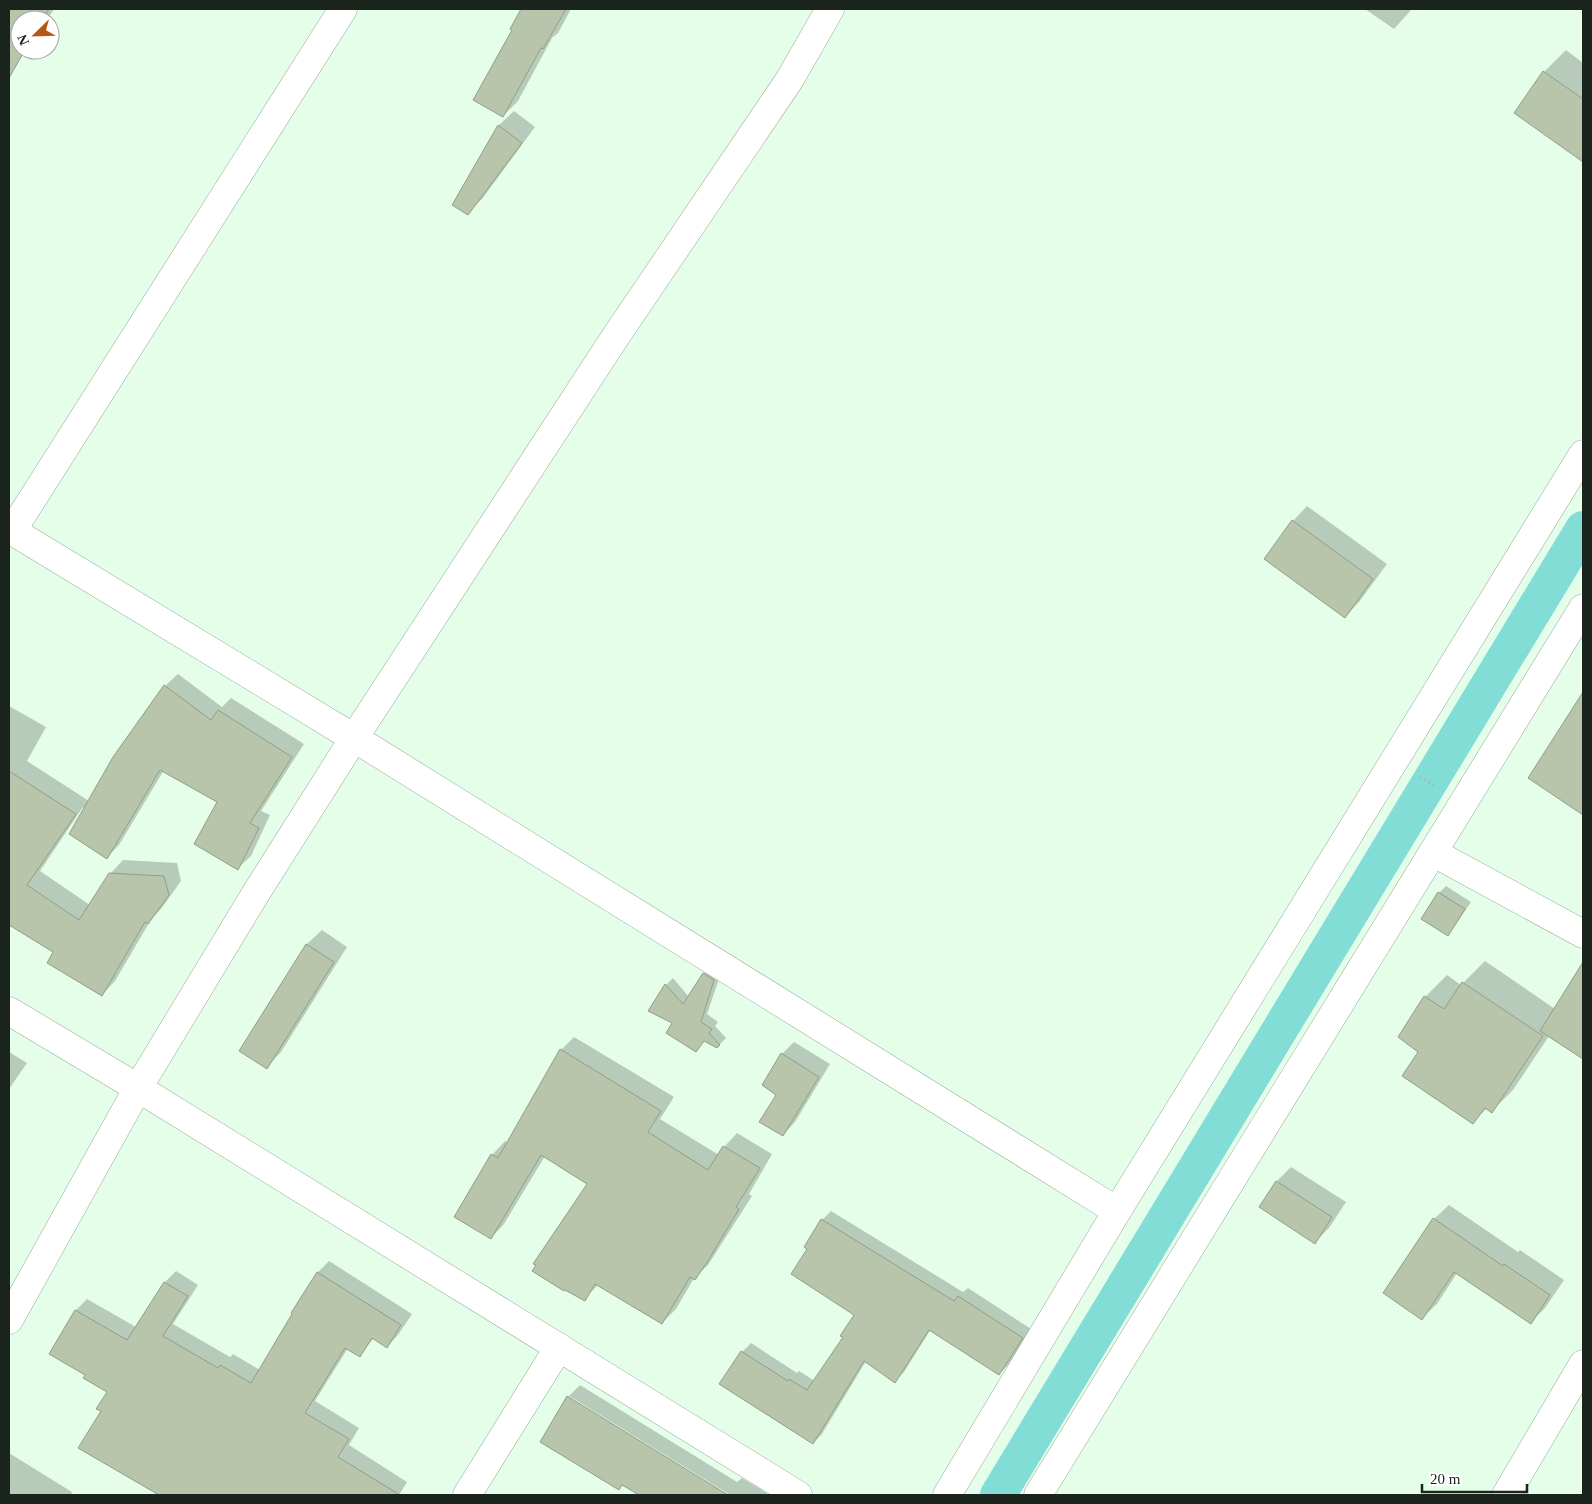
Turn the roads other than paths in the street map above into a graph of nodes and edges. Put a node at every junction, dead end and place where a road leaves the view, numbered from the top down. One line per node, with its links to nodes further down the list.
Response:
1 (343, 9): 4 (street)
2 (830, 9): 6 (street)
3 (1583, 454): 11 (street)
4 (10, 530): 6 (street)
5 (1583, 608): 7 (street)
6 (354, 738): 10 (street); 11 (street)
7 (1434, 853): 8 (street); 18 (street)
8 (1583, 934)
9 (9, 1011): 10 (street)
10 (138, 1088): 12 (street); 13 (street)
11 (1116, 1211): 17 (street)
12 (9, 1320)
13 (558, 1347): 15 (street); 16 (street)
14 (1583, 1364): 19 (street)
15 (467, 1495)
16 (798, 1495)
17 (947, 1495)
18 (1038, 1495)
19 (1506, 1495)

